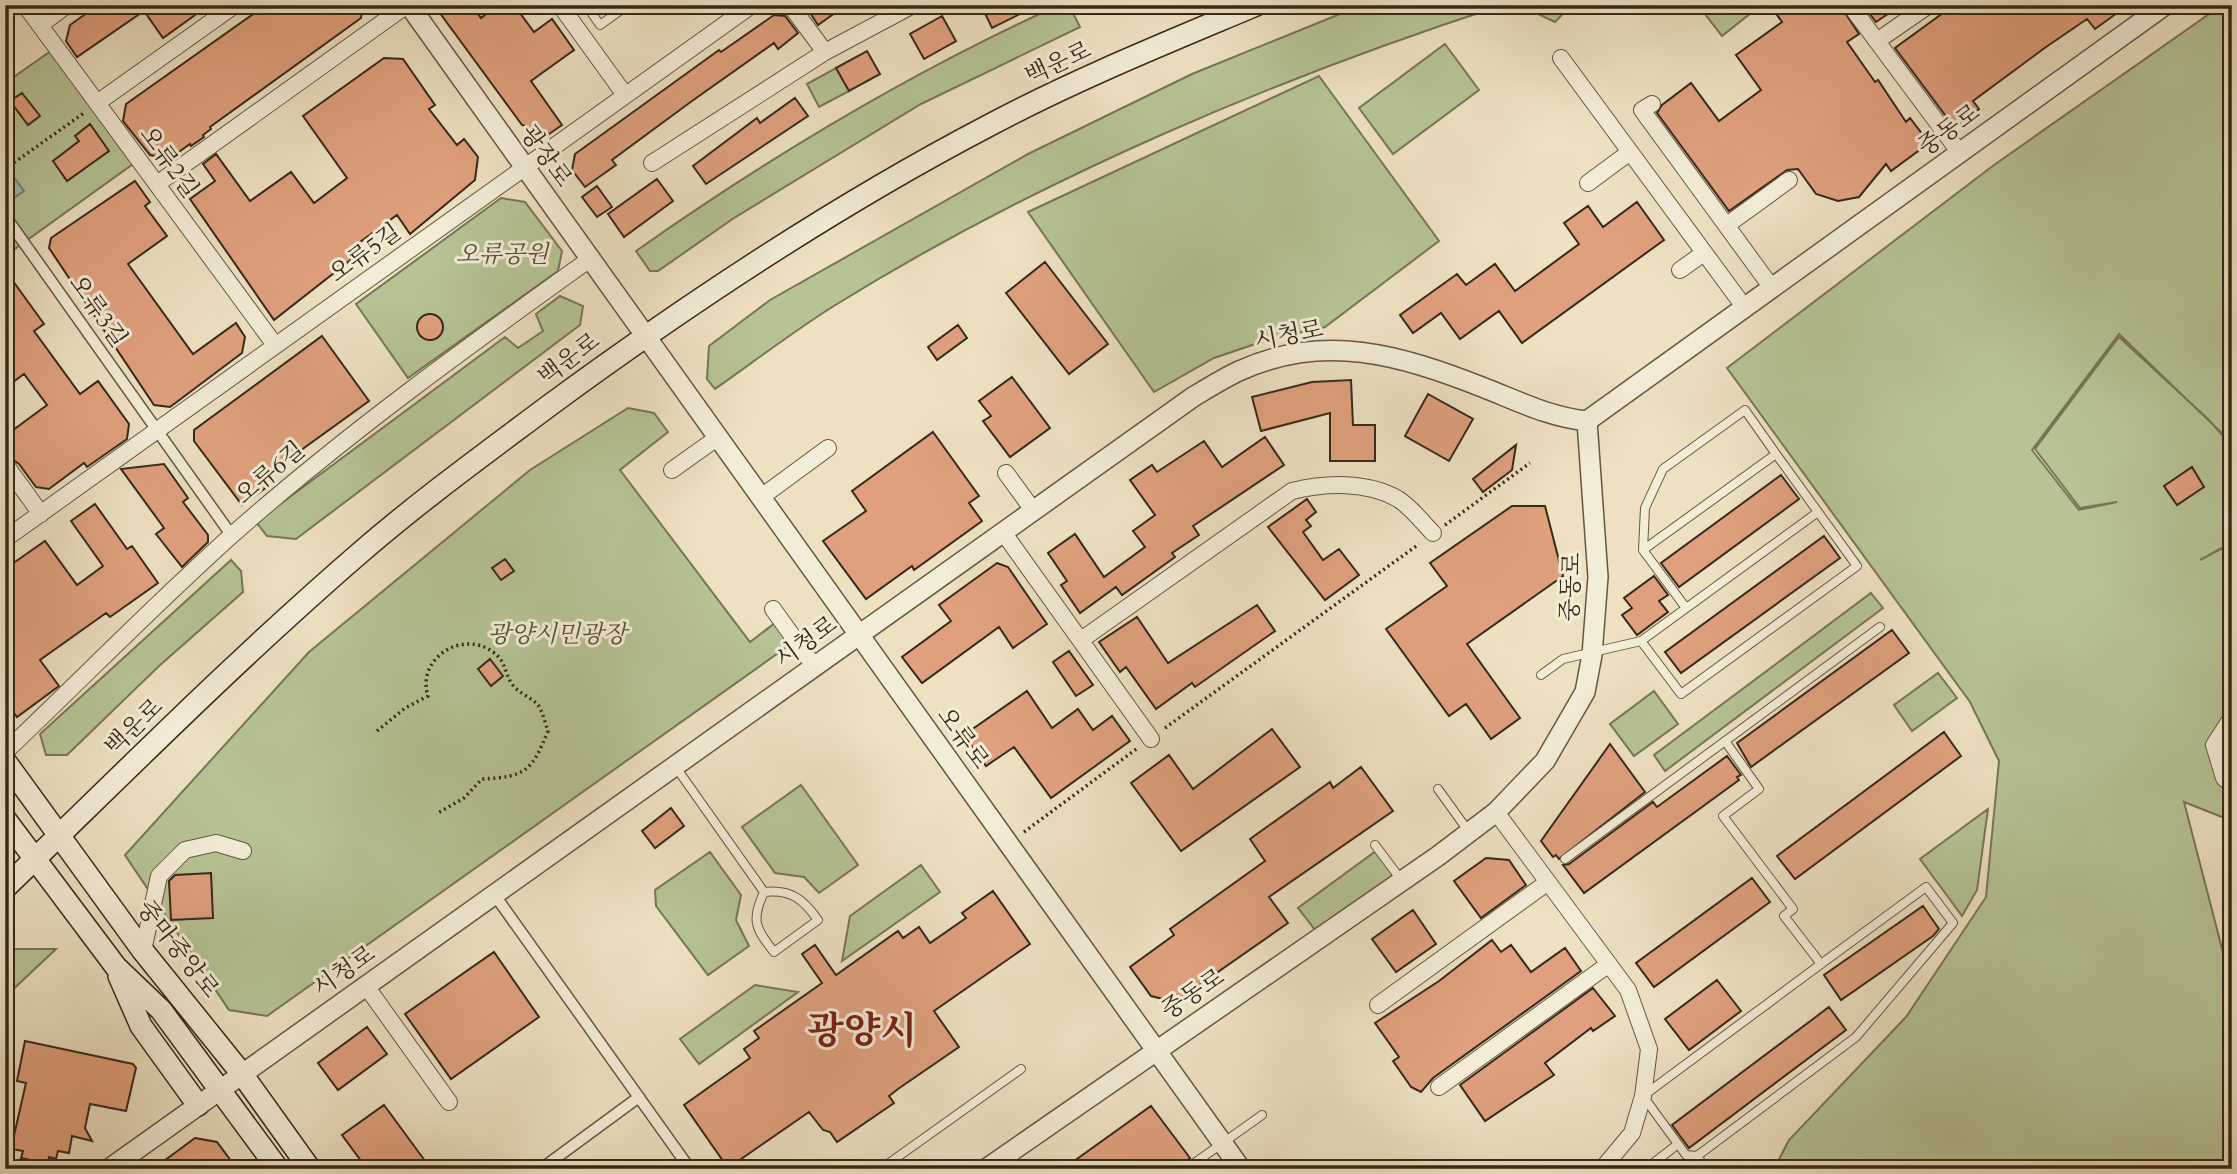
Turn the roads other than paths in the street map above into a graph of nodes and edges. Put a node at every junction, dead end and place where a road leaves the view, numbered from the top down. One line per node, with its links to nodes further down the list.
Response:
1 (25, 5): 15 (street, 오류2길)
2 (67, 5): 15 (street)
3 (235, 5): 20 (street)
4 (408, 5): 25 (street, 광장로); 28 (street)
5 (560, 5): 19 (street)
6 (586, 5): 7 (lane)
7 (628, 5)
8 (752, 5): 19 (street, 오류5길)
9 (790, 5): 17 (street)
10 (913, 5): 17 (street)
11 (1256, 5): 36 (main road, 백운로)
12 (1850, 5): 16 (street)
13 (1929, 5): 16 (street)
14 (2165, 5): 23 (street, 중동로)
15 (40, 25): 20 (street, 오류2길)
16 (1877, 41): 23 (street)
17 (825, 52): 24 (street)
18 (1561, 58): 22 (street)
19 (625, 95): 25 (street, 오류5길)
20 (97, 103): 28 (street, 오류2길)
21 (1652, 104): 30 (street)
22 (1630, 152): 27 (street); 31 (street)
23 (1960, 153): 34 (street, 중동로)
24 (652, 163)
25 (524, 167): 32 (street, 광장로); 37 (street, 오류5길)
26 (1789, 180): 30 (street)
27 (1588, 183)
28 (157, 184): 37 (street, 오류2길)
29 (5, 216): 39 (street, 오류3길)
30 (1727, 225): 34 (street)
31 (1704, 253): 33 (street); 35 (street)
32 (590, 259): 36 (street, 광장로); 52 (street, 오류6길)
33 (1680, 270)
34 (1772, 288): 35 (street, 중동로)
35 (1745, 308): 38 (street, 중동로)
36 (644, 335): 40 (street, 오류로); 75 (main road, 백운로)
37 (275, 345): 39 (street, 오류5길)
38 (1587, 421): 47 (street, 시청로); 61 (street, 중동로)
39 (157, 430): 49 (street, 오류5길); 52 (street, 오류3길)
40 (717, 438): 44 (street); 46 (street, 오류로)
41 (828, 448): 46 (street)
42 (1776, 454): 48 (lane); 54 (lane); 54 (lane)
43 (5, 464): 49 (street)
44 (672, 470)
45 (1006, 474): 47 (street)
46 (760, 498): 58 (street, 오류로)
47 (1033, 510): 50 (street, 시청로)
48 (1818, 512): 55 (lane); 60 (lane)
49 (41, 514): 53 (street, 오류5길)
50 (1003, 532): 58 (street, 시청로); 59 (street)
51 (1433, 533): 59 (street)
52 (232, 536): 67 (street, 오류6길)
53 (5, 539)
54 (1643, 550): 55 (lane)
55 (1686, 608): 60 (lane)
56 (773, 609): 62 (street)
57 (1880, 627): 66 (lane)
58 (858, 635): 62 (street, 시청로); 91 (street, 오류로)
59 (1081, 640): 65 (street)
60 (1641, 640): 61 (lane)
61 (1592, 655): 63 (lane); 72 (street, 중동로)
62 (814, 666): 69 (street, 시청로)
63 (1541, 675)
64 (2232, 717): 70 (street)
65 (1152, 738)
66 (1724, 741): 79 (lane); 87 (lane)
67 (5, 752)
68 (5, 761): 75 (main road, 중마중앙로)
69 (675, 765): 83 (lane); 84 (street, 시청로)
70 (2232, 785)
71 (1438, 789): 74 (lane)
72 (1496, 812): 74 (street, 중동로); 81 (street)
73 (5, 819): 78 (main road, 중마중앙로)
74 (1469, 832): 80 (street, 중동로)
75 (60, 836): 78 (main road, 백운로); 85 (main road, 중마중앙로)
76 (1375, 845): 80 (lane)
77 (243, 851): 85 (street)
78 (36, 858): 82 (main road, 백운로); 88 (main road, 중마중앙로)
79 (1565, 859)
80 (1402, 881): 91 (street, 중동로)
81 (1548, 882): 86 (street); 90 (street)
82 (5, 888)
83 (764, 892): 83 (lane)
84 (494, 894): 89 (street, 시청로); 97 (street)
85 (144, 951): 93 (main road, 중마중앙로)
86 (1609, 964): 94 (street); 96 (street)
87 (1821, 964): 96 (lane); 103 (lane)
88 (116, 967): 95 (main road, 중마중앙로); 99 (main road)
89 (366, 986): 93 (street, 시청로); 98 (street)
90 (1378, 1005)
91 (1156, 1049): 101 (street, 오류로); 111 (street, 중동로)
92 (1021, 1069): 105 (lane)
93 (242, 1074): 95 (street, 시청로); 108 (main road, 중마중앙로)
94 (1439, 1087)
95 (220, 1089): 99 (street, 시청로); 107 (main road, 중마중앙로)
96 (1643, 1096): 102 (lane); 113 (street)
97 (639, 1097): 109 (street); 110 (street)
98 (449, 1102)
99 (198, 1105): 106 (street, 시청로)
100 (1262, 1115): 101 (lane)
101 (1223, 1142): 104 (lane); 112 (street, 오류로)
102 (1678, 1144): 103 (lane); 114 (lane)
103 (1697, 1156): 115 (lane)
104 (1189, 1167)
105 (884, 1168)
106 (108, 1169)
107 (278, 1169)
108 (310, 1169)
109 (541, 1169)
110 (690, 1169)
111 (986, 1169)
112 (1241, 1169)
113 (1602, 1169)
114 (1646, 1169)
115 (1706, 1169)

